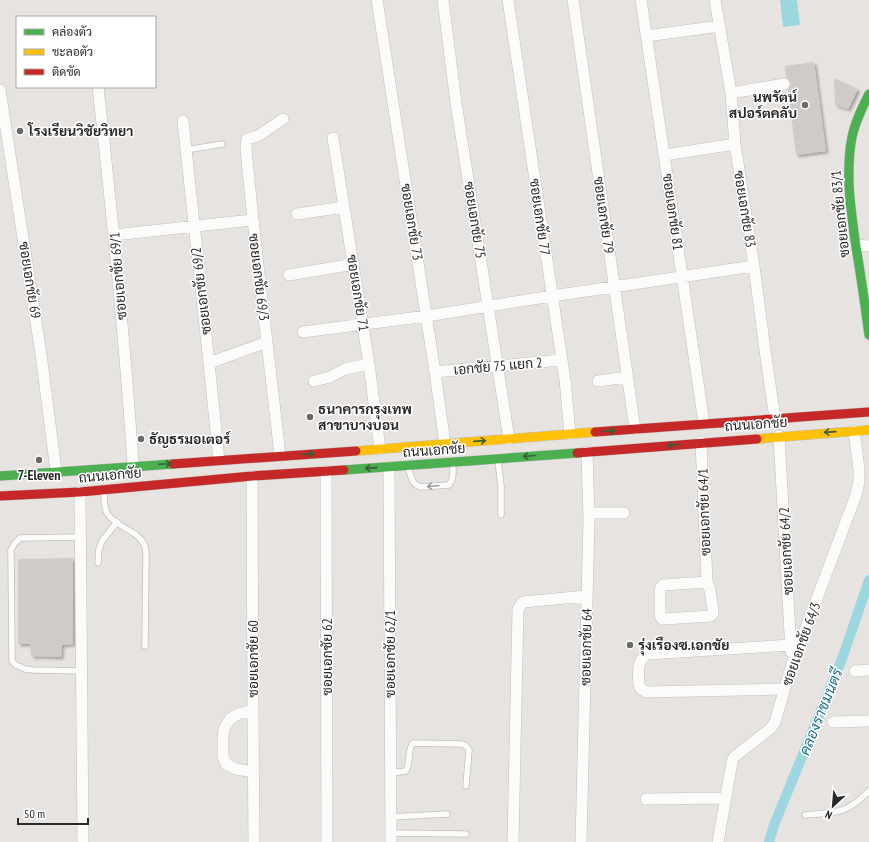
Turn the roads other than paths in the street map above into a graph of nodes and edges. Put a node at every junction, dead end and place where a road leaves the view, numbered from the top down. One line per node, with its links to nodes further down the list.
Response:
1 (377, 0): 36 (street, ซอยเอกชัย 73)
2 (443, 0): 35 (street, ซอยเอกชัย 75)
3 (508, 0): 33 (street, ซอยเอกชัย 77)
4 (573, 0): 32 (street, ซอยเอกชัย 79)
5 (641, 0): 8 (street, ซอยเอกชัย 81)
6 (715, 0): 7 (street, ซอยเอกชัย 83)
7 (720, 26): 8 (street); 12 (street, ซอยเอกชัย 83)
8 (646, 36): 20 (street, ซอยเอกชัย 81)
9 (784, 84): 12 (street)
10 (98, 88): 25 (street, ซอยเอกชัย 69/1)
11 (0, 90): 70 (street, ซอยเอกชัย 69)
12 (730, 93): 18 (street, ซอยเอกชัย 83)
13 (869, 94): 26 (main road, ซอยเอกชัย 83/1)
14 (283, 119): 23 (street, ซอยเอกชัย 69/3)
15 (183, 121): 19 (street, ซอยเอกชัย 69/2)
16 (333, 138): 21 (street, ซอยเอกชัย 71)
17 (222, 144): 19 (lane)
18 (735, 144): 20 (street); 29 (street, ซอยเอกชัย 83)
19 (186, 150): 24 (street, ซอยเอกชัย 69/2)
20 (665, 155): 31 (street, ซอยเอกชัย 81)
21 (344, 207): 22 (street); 28 (street, ซอยเอกชัย 71)
22 (297, 214)
23 (252, 220): 24 (street); 40 (street, ซอยเอกชัย 69/3)
24 (194, 227): 25 (street); 42 (street, ซอยเอกชัย 69/2)
25 (114, 235): 67 (street, ซอยเอกชัย 69/1)
26 (856, 245): 27 (street); 34 (main road, ซอยเอกชัย 83/1)
27 (869, 246)
28 (354, 264): 30 (street); 37 (street, ซอยเอกชัย 71)
29 (754, 266): 31 (street); 50 (street, ซอยเอกชัย 83)
30 (289, 275)
31 (682, 277): 32 (street); 51 (street, ซอยเอกชัย 81)
32 (615, 287): 33 (street); 46 (street, ซอยเอกชัย 79)
33 (552, 296): 35 (street); 41 (street, ซอยเอกชัย 77)
34 (867, 305): 39 (main road, ซอยเอกชัย 83/1)
35 (489, 307): 36 (street); 44 (street, ซอยเอกชัย 75)
36 (426, 316): 37 (street); 45 (street, ซอยเอกชัย 73)
37 (362, 324): 38 (street); 43 (street, ซอยเอกชัย 71)
38 (303, 332)
39 (869, 335)
40 (267, 342): 42 (street); 63 (street, ซอยเอกชัย 69/3)
41 (561, 360): 44 (street, เอกชัย 75 แยก 2); 55 (street, ซอยเอกชัย 77)
42 (209, 363): 65 (street, ซอยเอกชัย 69/2)
43 (369, 364): 47 (street); 61 (street, ซอยเอกชัย 71)
44 (497, 366): 45 (street, เอกชัย 75 แยก 2); 57 (street, ซอยเอกชัย 75)
45 (435, 372): 59 (street, ซอยเอกชัย 73)
46 (627, 377): 48 (street); 52 (street, ซอยเอกชัย 79)
47 (314, 381)
48 (598, 381)
49 (869, 412): 50 (main road, ถนนเอกชัย)
50 (775, 418): 51 (main road, ถนนเอกชัย)
51 (704, 423): 52 (main road, ถนนเอกชัย)
52 (635, 429): 55 (main road, ถนนเอกชัย, one-way to 52)
53 (869, 430): 54 (main road, ถนนเอกชัย)
54 (854, 431): 56 (main road, ถนนเอกชัย, one-way to 56); 87 (street, ซอยเอกชัย 64/3)
55 (570, 434): 60 (main road, ถนนเอกชัย)
56 (779, 436): 58 (main road, ถนนเอกชัย); 85 (street, ซอยเอกชัย 64/2)
57 (509, 439): 59 (main road, ถนนเอกชัย, one-way to 57); 60 (main road, ถนนเอกชัย)
58 (701, 442): 62 (main road, ถนนเอกชัย, one-way to 62); 83 (street, ซอยเอกชัย 64/1)
59 (445, 444): 61 (main road, ถนนเอกชัย)
60 (545, 445): 62 (main road, ถนนเอกชัย); 64 (main road, ถนนเอกชัย, one-way to 64)
61 (380, 449): 63 (main road, ถนนเอกชัย, one-way to 61)
62 (587, 452): 77 (street, ซอยเอกชัย 64)
63 (280, 456): 65 (main road, ถนนเอกชัย)
64 (498, 459): 66 (main road, ถนนเอกชัย); 79 (lane)
65 (219, 460): 67 (main road, ถนนเอกชัย, one-way to 65)
66 (453, 462): 68 (main road, ถนนเอกชัย); 68 (lane, one-way to 68)
67 (133, 465): 70 (main road, ถนนเอกชัย)
68 (407, 465): 69 (main road, ถนนเอกชัย)
69 (389, 467): 71 (main road, ถนนเอกชัย, one-way to 71); 97 (street, ซอยเอกชัย 62/1)
70 (56, 471): 72 (main road, ถนนเอกชัย)
71 (326, 471): 73 (main road, ถนนเอกชัย); 109 (street, ซอยเอกชัย 62)
72 (0, 476)
73 (252, 476): 74 (main road, ถนนเอกชัย); 92 (street, ซอยเอกชัย 60)
74 (103, 489): 75 (main road, ถนนเอกชัย); 80 (lane)
75 (80, 492): 76 (main road, ถนนเอกชัย); 81 (street)
76 (0, 496)
77 (589, 513): 78 (street); 84 (street, ซอยเอกชัย 64)
78 (624, 513)
79 (501, 515)
80 (117, 522): 82 (lane); 86 (lane)
81 (79, 537): 89 (street); 89 (lane)
82 (98, 563)
83 (707, 582): 83 (street, ซอยเอกชัย 64/1)
84 (587, 596): 110 (street); 111 (street, ซอยเอกชัย 64)
85 (791, 645): 87 (street, ซอยเอกชัย 64/2); 91 (street)
86 (145, 646)
87 (791, 667): 91 (street, ซอยเอกชัย 64/3)
88 (869, 670): 90 (street)
89 (81, 671): 107 (street)
90 (855, 671)
91 (784, 689): 100 (street, ซอยเอกชัย 64/3)
92 (253, 710): 96 (street, ซอยเอกชัย 60); 96 (street)
93 (869, 721): 94 (street); 95 (lane)
94 (833, 722)
95 (869, 728)
96 (254, 772): 108 (street, ซอยเอกชัย 60)
97 (391, 773): 98 (lane); 104 (street, ซอยเอกชัย 62/1)
98 (466, 786)
99 (869, 791): 103 (lane)
100 (726, 798): 101 (street); 112 (street, ซอยเอกชัย 64/3)
101 (646, 799)
102 (447, 814): 104 (lane)
103 (805, 815)
104 (391, 817): 106 (street, ซอยเอกชัย 62/1)
105 (466, 834): 106 (lane)
106 (391, 838)
107 (82, 842)
108 (254, 842)
109 (327, 842)
110 (513, 842)
111 (581, 842)
112 (718, 842)

